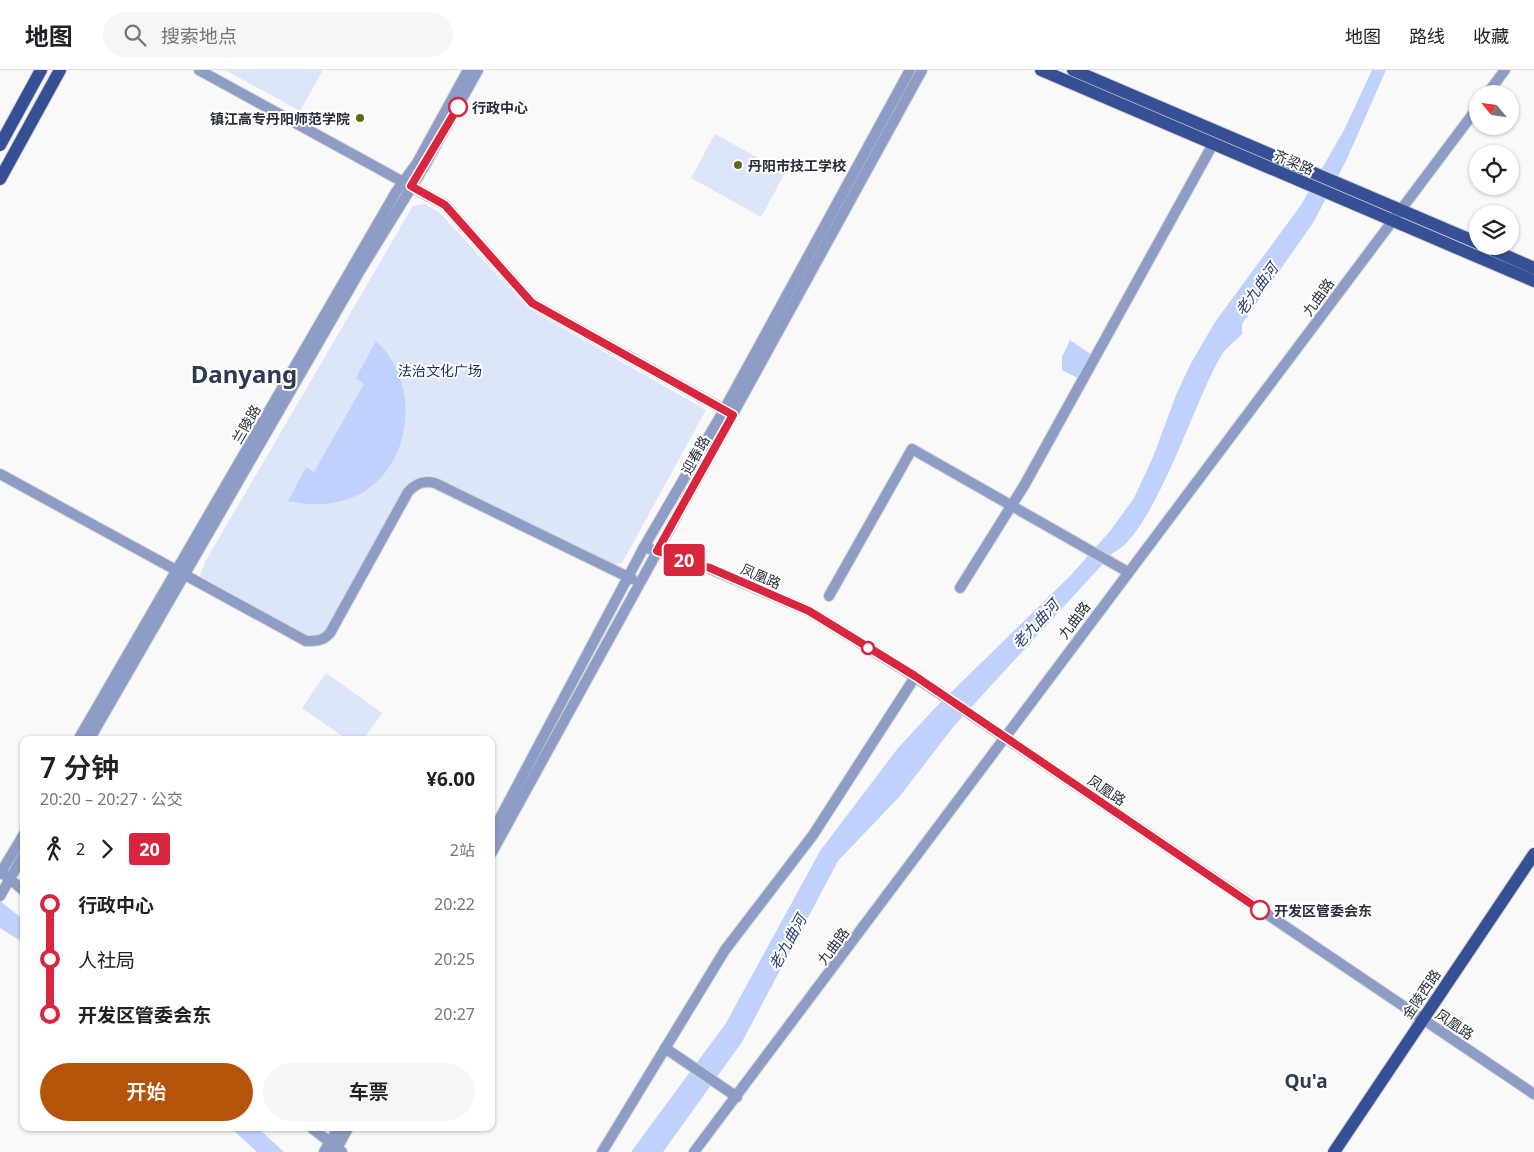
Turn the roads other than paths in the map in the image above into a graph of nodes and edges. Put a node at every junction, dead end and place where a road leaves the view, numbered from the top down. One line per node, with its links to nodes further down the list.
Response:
1 (41, 70): 15 (main road)
2 (60, 70): 16 (main road)
3 (199, 70): 18 (street)
4 (468, 70): 18 (street, 兰陵路)
5 (478, 70): 18 (street, 兰陵路)
6 (910, 70): 24 (street, 迎春路)
7 (922, 70): 24 (street, 迎春路)
8 (1041, 70): 12 (main road, 齐梁路)
9 (1073, 70): 12 (main road, 齐梁路)
10 (1505, 70): 11 (street)
11 (1494, 85)
12 (1146, 108): 14 (main road, 齐梁路); 17 (main road, 齐梁路)
13 (1469, 118): 19 (street, 九曲路)
14 (1213, 144): 17 (main road, 齐梁路); 26 (street)
15 (0, 145)
16 (0, 179)
17 (1311, 179): 19 (main road, 齐梁路)
18 (407, 184): 24 (street); 30 (street, 兰陵路)
19 (1396, 215): 20 (main road, 齐梁路); 23 (main road, 齐梁路); 29 (street, 九曲路)
20 (1469, 240)
21 (1504, 255): 22 (main road)
22 (1534, 268)
23 (1534, 281)
24 (728, 413): 27 (street, 迎春路); 28 (street, 迎春路)
25 (0, 474): 30 (street)
26 (1010, 504): 29 (street); 33 (street); 34 (street)
27 (644, 547): 28 (street, 凤凰路); 31 (street, 迎春路)
28 (657, 551): 32 (street, 迎春路); 35 (street, 凤凰路)
29 (1128, 572): 38 (street, 九曲路)
30 (180, 573): 31 (street); 36 (street, 兰陵路); 37 (street, 兰陵路)
31 (627, 576): 32 (street); 39 (street, 迎春路)
32 (639, 582): 41 (street, 迎春路)
33 (960, 588)
34 (829, 596)
35 (915, 676): 38 (street, 凤凰路); 48 (street)
36 (80, 736)
37 (91, 736)
38 (1004, 736): 47 (street, 凤凰路); 50 (street, 九曲路)
39 (495, 827)
40 (20, 842): 44 (street)
41 (495, 847)
42 (1534, 854): 47 (main road, 金陵西路)
43 (20, 858): 44 (street)
44 (3, 874): 45 (street); 46 (street)
45 (20, 888)
46 (0, 895)
47 (1423, 1018): 49 (street, 凤凰路); 58 (main road, 金陵西路)
48 (665, 1048): 50 (street); 56 (street)
49 (1534, 1094)
50 (737, 1097): 57 (street, 九曲路)
51 (316, 1131): 54 (street)
52 (338, 1131): 54 (street)
53 (346, 1131): 54 (street)
54 (336, 1148): 55 (street)
55 (324, 1152)
56 (602, 1152)
57 (694, 1152)
58 (1334, 1152)

